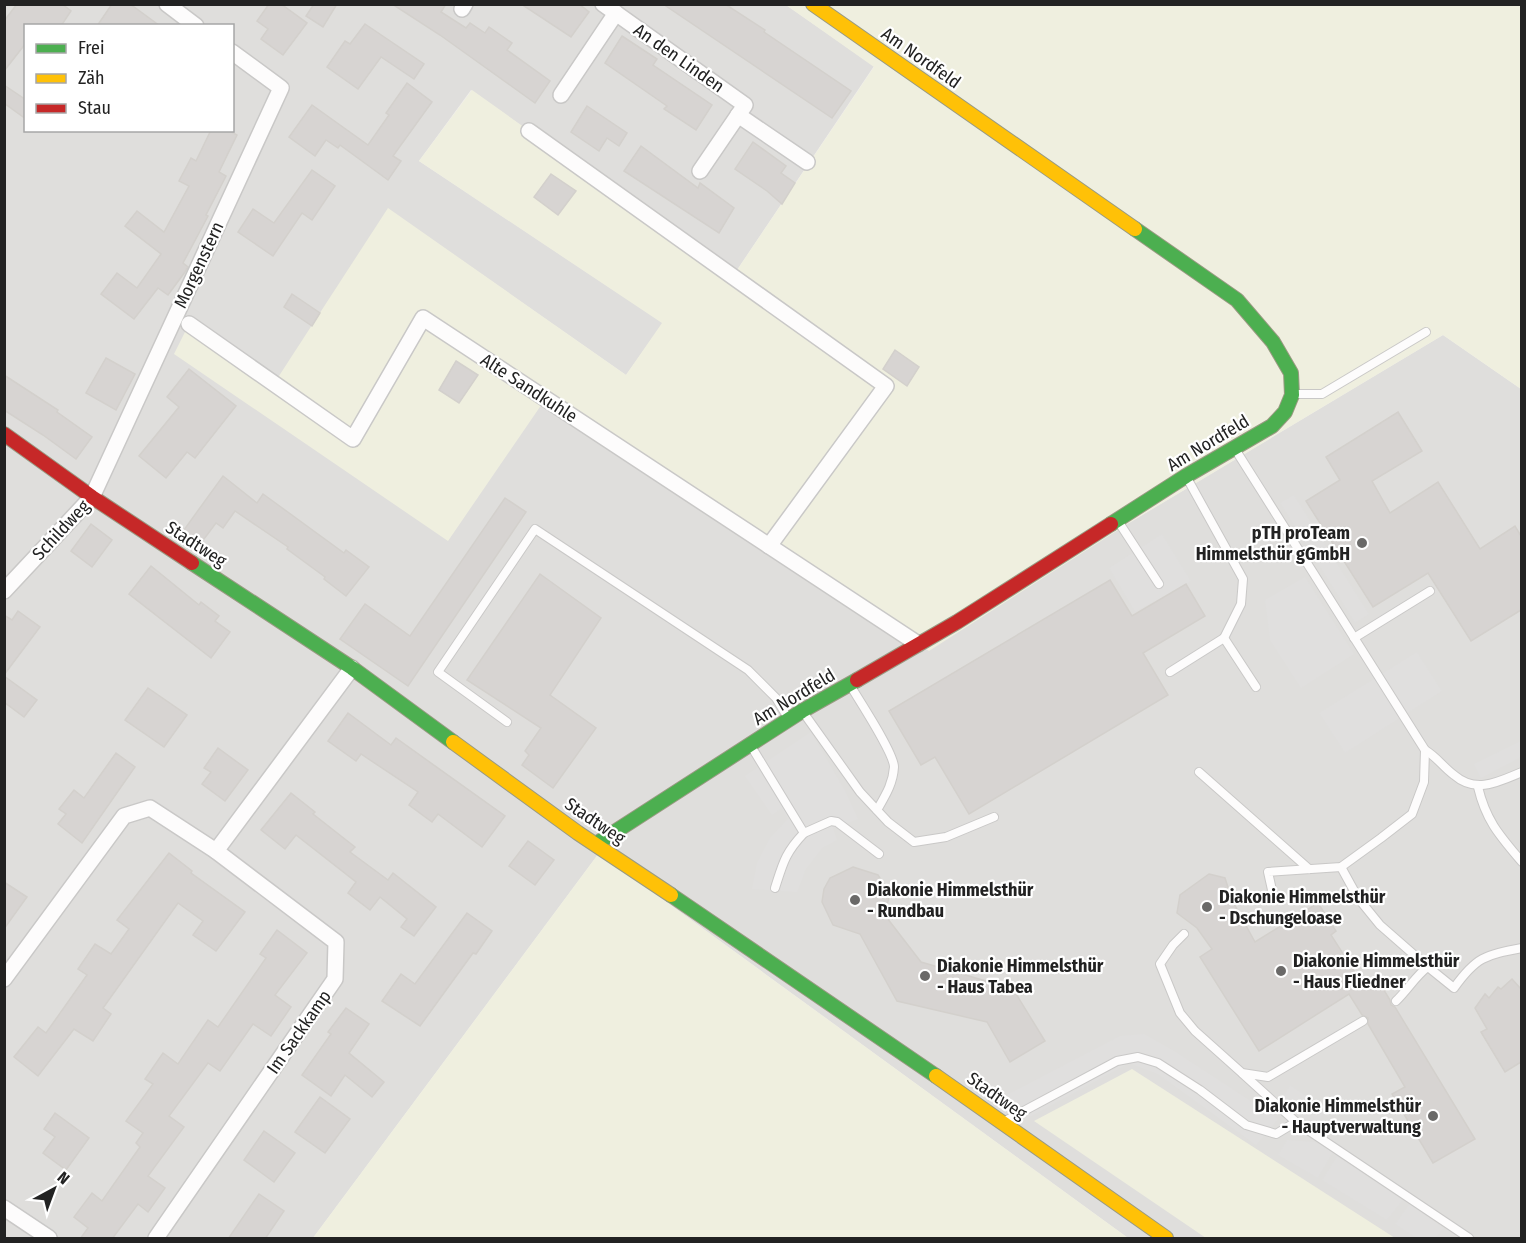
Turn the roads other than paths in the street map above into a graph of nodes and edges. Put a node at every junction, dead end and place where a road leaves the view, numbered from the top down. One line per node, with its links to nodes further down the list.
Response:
1 (167, 4): 4 (street)
2 (813, 4): 13 (street, Am Nordfeld)
3 (610, 9): 6 (street); 7 (street, An den Linden)
4 (193, 24)
5 (234, 53): 17 (street, Morgenstern)
6 (561, 95)
7 (738, 115): 9 (street); 10 (street)
8 (529, 131): 19 (street)
9 (807, 162)
10 (700, 171)
11 (189, 324): 19 (street, Alte Sandkuhle)
12 (1426, 332): 13 (lane)
13 (1292, 394): 15 (street, Am Nordfeld)
14 (4, 434): 17 (street, Stadtweg)
15 (1234, 448): 16 (street, Am Nordfeld); 24 (lane)
16 (1186, 476): 18 (street, Am Nordfeld); 23 (lane)
17 (92, 496): 21 (street, Schildweg); 26 (street, Stadtweg)
18 (1118, 520): 20 (lane); 25 (street, Am Nordfeld)
19 (769, 546): 25 (street, Alte Sandkuhle)
20 (1159, 584)
21 (4, 591)
22 (1430, 591): 24 (lane)
23 (1224, 638): 27 (lane); 29 (lane)
24 (1354, 638): 34 (lane)
25 (918, 644): 28 (street, Am Nordfeld)
26 (352, 668): 41 (street, Stadtweg); 42 (street)
27 (1170, 672)
28 (849, 684): 30 (street, Am Nordfeld); 38 (lane)
29 (1256, 687)
30 (802, 711): 31 (street, Am Nordfeld); 38 (lane)
31 (789, 719): 32 (lane); 33 (street, Am Nordfeld)
32 (507, 722)
33 (750, 744): 40 (lane); 41 (street, Am Nordfeld)
34 (1425, 750): 37 (lane); 45 (lane)
35 (1198, 772): 46 (lane)
36 (1521, 772): 37 (lane)
37 (1478, 787): 44 (lane)
38 (877, 810): 39 (lane)
39 (994, 817)
40 (804, 833): 43 (lane); 47 (lane)
41 (596, 844): 56 (street, Stadtweg)
42 (216, 851): 52 (street, Im Sackkamp); 60 (street, Im Sackkamp)
43 (879, 854)
44 (1521, 862)
45 (1341, 867): 46 (lane); 51 (lane)
46 (1309, 868): 48 (lane)
47 (775, 888)
48 (1274, 899)
49 (1184, 934): 55 (lane)
50 (1521, 948): 51 (lane)
51 (1428, 967): 53 (lane)
52 (4, 979)
53 (1396, 1002)
54 (1363, 1021): 55 (lane)
55 (1242, 1073): 57 (lane)
56 (1004, 1122): 57 (lane); 61 (street, Stadtweg)
57 (1296, 1122): 62 (lane)
58 (4, 1208): 59 (street)
59 (50, 1239)
60 (156, 1239)
61 (1166, 1239)
62 (1469, 1239)

